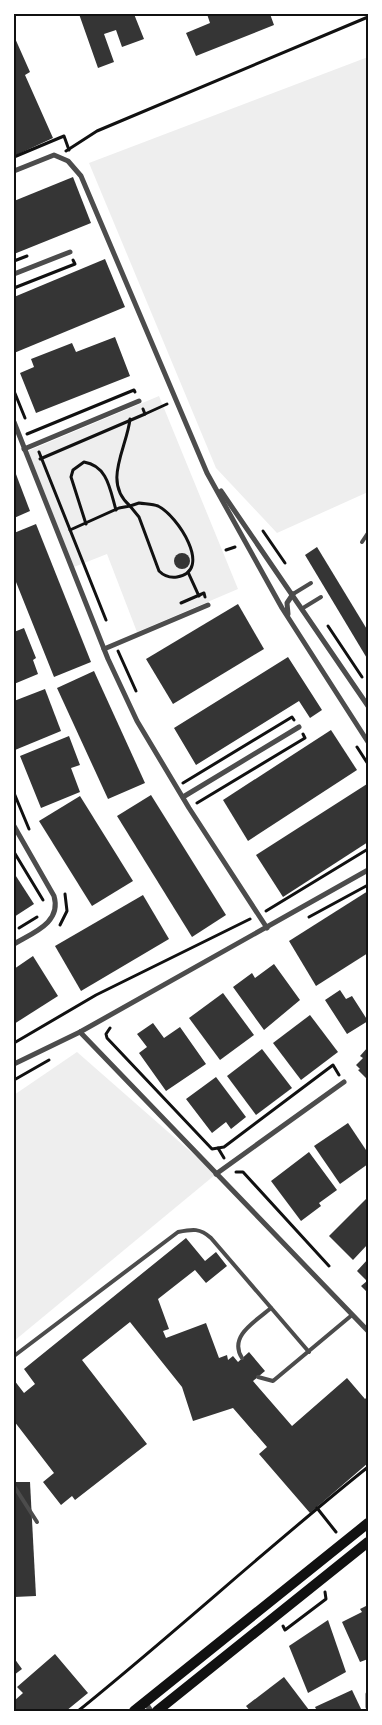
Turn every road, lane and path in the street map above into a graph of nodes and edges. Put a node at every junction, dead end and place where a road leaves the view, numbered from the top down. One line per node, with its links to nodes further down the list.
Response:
1 (368, 17): 2 (path)
2 (54, 155): 3 (street); 14 (street)
3 (14, 171)
4 (70, 252): 5 (street)
5 (14, 274)
6 (14, 391): 12 (path)
7 (139, 401): 9 (street)
8 (168, 404): 10 (path)
9 (124, 407): 12 (street); 15 (path)
10 (144, 414)
11 (14, 422): 13 (street)
12 (36, 444): 13 (street); 18 (path)
13 (24, 449): 20 (street)
14 (207, 472): 26 (street); 32 (street)
15 (130, 506): 16 (path); 24 (path); 24 (path)
16 (116, 510): 17 (path); 17 (path)
17 (86, 524): 18 (path)
18 (70, 530): 20 (path); 33 (path)
19 (368, 533): 21 (lane)
20 (58, 535): 34 (street)
21 (362, 542)
22 (235, 546): 23 (path)
23 (226, 550)
24 (188, 572): 27 (path)
25 (312, 582): 26 (lane)
26 (293, 594): 31 (street); 32 (street)
27 (198, 596)
28 (321, 597): 29 (lane)
29 (312, 603): 31 (lane); 35 (path)
30 (208, 605): 33 (street)
31 (303, 608): 37 (street)
32 (289, 618): 39 (street)
33 (115, 644): 34 (street); 36 (path)
34 (104, 649): 42 (street)
35 (364, 679)
36 (140, 699)
37 (368, 706)
38 (299, 727): 41 (street)
39 (368, 742)
40 (181, 773): 41 (path)
41 (192, 792): 42 (street); 43 (path)
42 (182, 797): 51 (street)
43 (204, 810)
44 (14, 826): 56 (street)
45 (368, 849): 50 (path)
46 (14, 852): 55 (path)
47 (368, 870): 52 (street)
48 (368, 885): 53 (path)
49 (263, 903): 50 (path)
50 (268, 910): 51 (path); 52 (path)
51 (260, 915): 54 (street); 59 (path)
52 (276, 922): 54 (street)
53 (300, 922)
54 (268, 928): 58 (street)
55 (14, 931)
56 (14, 944)
57 (115, 1025): 61 (path)
58 (80, 1032): 60 (street); 63 (street)
59 (14, 1044)
60 (14, 1064)
61 (344, 1082): 63 (street)
62 (243, 1172): 64 (path)
63 (216, 1174): 66 (street)
64 (329, 1266)
65 (271, 1308): 68 (lane); 69 (lane); 70 (lane)
66 (352, 1315): 67 (street); 68 (lane)
67 (368, 1331)
68 (309, 1352): 71 (lane)
69 (14, 1356)
70 (242, 1358)
71 (258, 1377)
72 (368, 1467): 74 (path)
73 (14, 1486): 75 (lane)
74 (317, 1508): 77 (path); 82 (path)
75 (37, 1522)
76 (368, 1523): 80 (main road)
77 (336, 1532)
78 (368, 1542): 84 (main road)
79 (368, 1694): 81 (street)
80 (148, 1707): 83 (main road)
81 (368, 1707)
82 (78, 1711)
83 (134, 1711)
84 (157, 1711)

